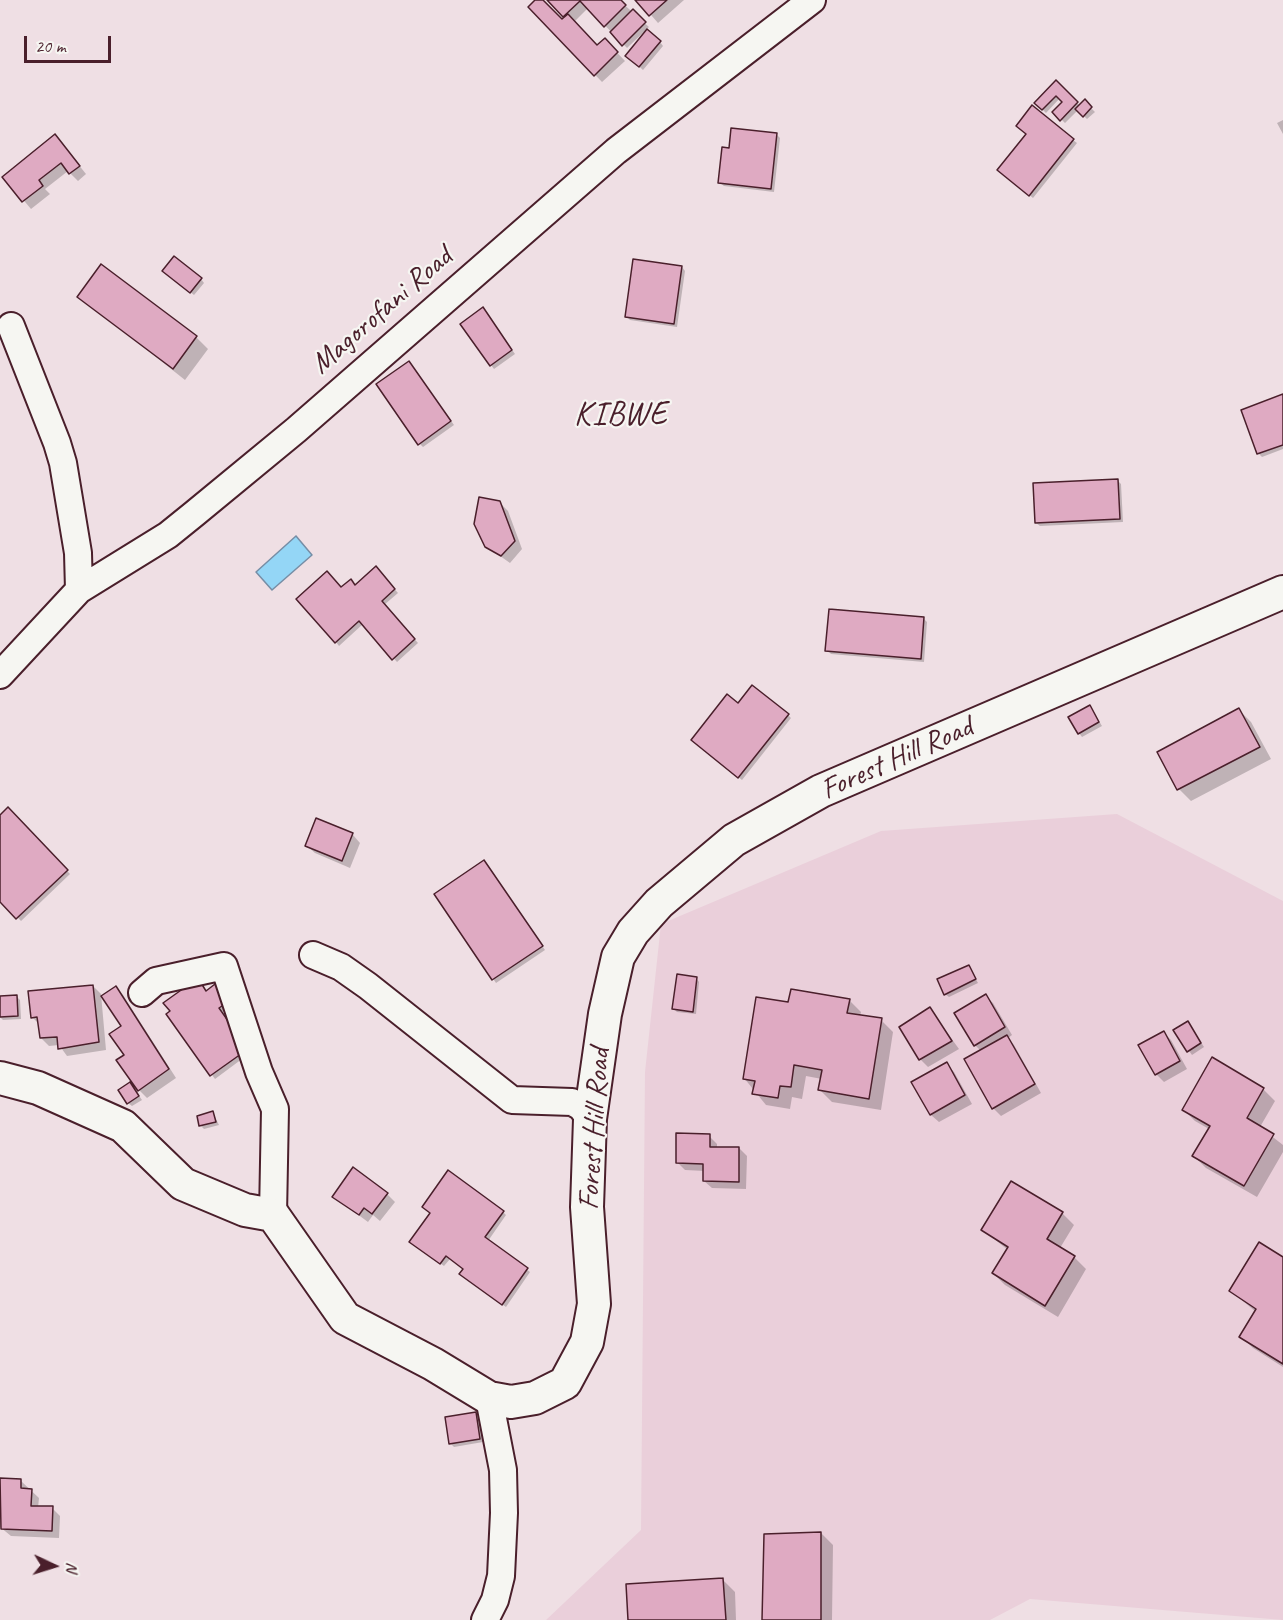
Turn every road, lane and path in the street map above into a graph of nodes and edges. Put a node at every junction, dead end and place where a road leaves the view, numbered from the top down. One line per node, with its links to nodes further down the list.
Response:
1 (812, 0): 3 (street, Magorofani Road)
2 (11, 326): 3 (street)
3 (79, 590): 5 (street, Magorofani Road)
4 (1283, 592): 9 (street, Forest Hill Road)
5 (0, 675)
6 (313, 955): 9 (street)
7 (142, 993): 10 (street)
8 (0, 1078): 10 (street)
9 (590, 1119): 11 (street, Forest Hill Road)
10 (273, 1215): 11 (street, Forest Hill Road)
11 (489, 1398): 12 (street)
12 (485, 1620)

